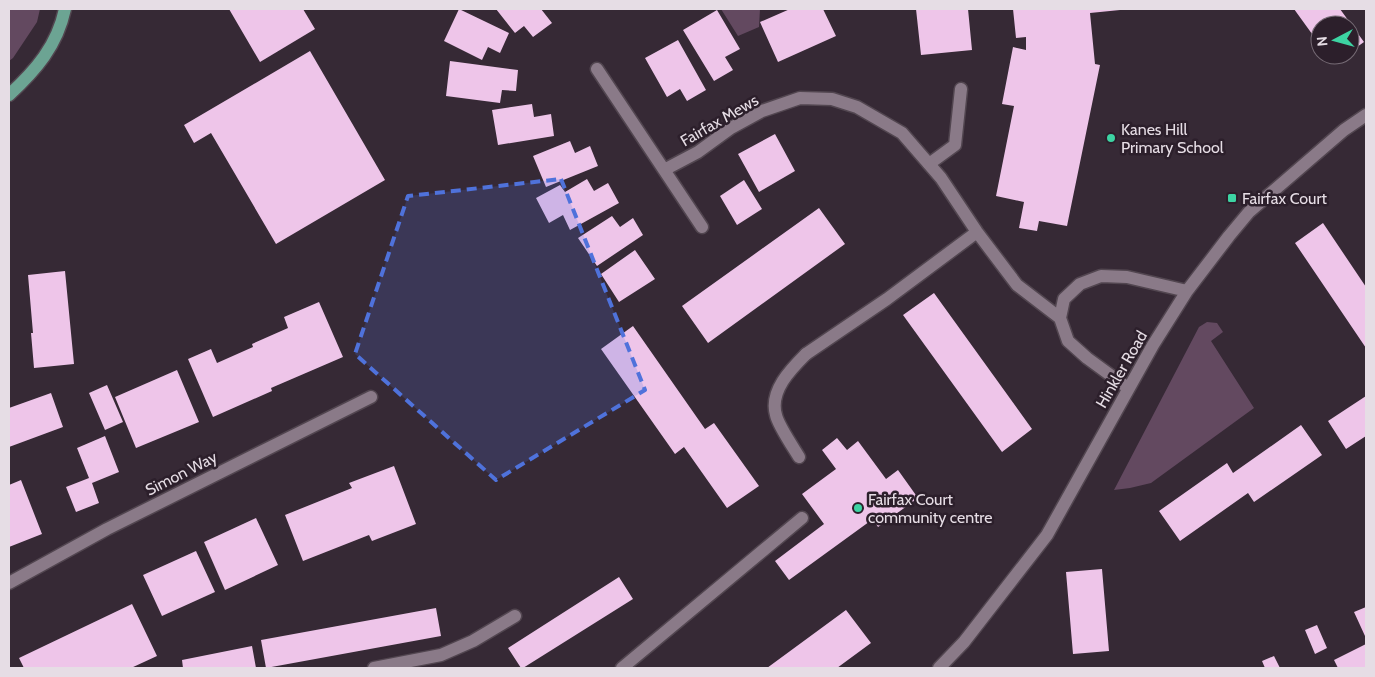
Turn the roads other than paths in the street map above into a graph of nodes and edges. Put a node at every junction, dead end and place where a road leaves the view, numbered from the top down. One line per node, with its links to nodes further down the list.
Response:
1 (65, 9): 4 (main road)
2 (597, 69): 7 (street)
3 (961, 89): 6 (street)
4 (9, 95)
5 (1366, 115): 10 (street, Hinkler Road)
6 (929, 164): 7 (street, Fairfax Mews); 9 (street)
7 (664, 170): 8 (street)
8 (702, 227)
9 (977, 232): 11 (street); 14 (street)
10 (1187, 291): 11 (street); 12 (street, Hinkler Road)
11 (1060, 318): 12 (street)
12 (1128, 388): 20 (street, Hinkler Road)
13 (371, 397): 16 (street, Simon Way)
14 (799, 457)
15 (802, 518): 19 (street)
16 (9, 583)
17 (515, 616): 18 (street)
18 (374, 668)
19 (622, 668)
20 (939, 668)

